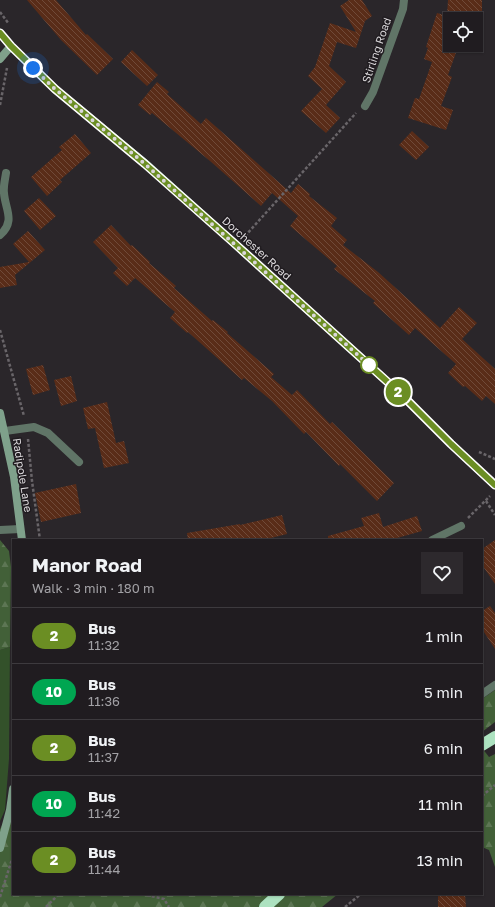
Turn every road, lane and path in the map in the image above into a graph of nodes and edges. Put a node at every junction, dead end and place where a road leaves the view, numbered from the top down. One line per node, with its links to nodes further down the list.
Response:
1 (404, 0): 6 (street, Stirling Road)
2 (0, 33): 3 (main road, Dorchester Road)
3 (11, 46): 4 (main road); 5 (path); 14 (main road, Dorchester Road)
4 (0, 59)
5 (0, 105)
6 (365, 106)
7 (356, 113): 10 (path)
8 (6, 173): 9 (street)
9 (0, 235)
10 (242, 240)
11 (0, 413): 12 (main road, Radipole Lane)
12 (5, 431): 13 (street); 19 (main road, Radipole Lane)
13 (79, 462)
14 (495, 485)
15 (490, 495): 16 (path)
16 (486, 501): 17 (path); 18 (path)
17 (495, 515)
18 (461, 526): 22 (street)
19 (20, 529): 20 (street); 21 (main road, Radipole Lane)
20 (0, 530)
21 (22, 539)
22 (434, 539)
23 (495, 685): 24 (street)
24 (483, 693)
25 (495, 737): 26 (highway)
26 (483, 744)
27 (495, 785): 28 (path)
28 (483, 795)
29 (12, 811): 30 (main road)
30 (0, 848)
31 (12, 859): 36 (path)
32 (58, 895): 37 (path)
33 (146, 895): 38 (path)
34 (278, 895): 39 (highway)
35 (360, 895): 40 (path)
36 (0, 898)
37 (46, 907)
38 (169, 907)
39 (265, 907)
40 (345, 907)

